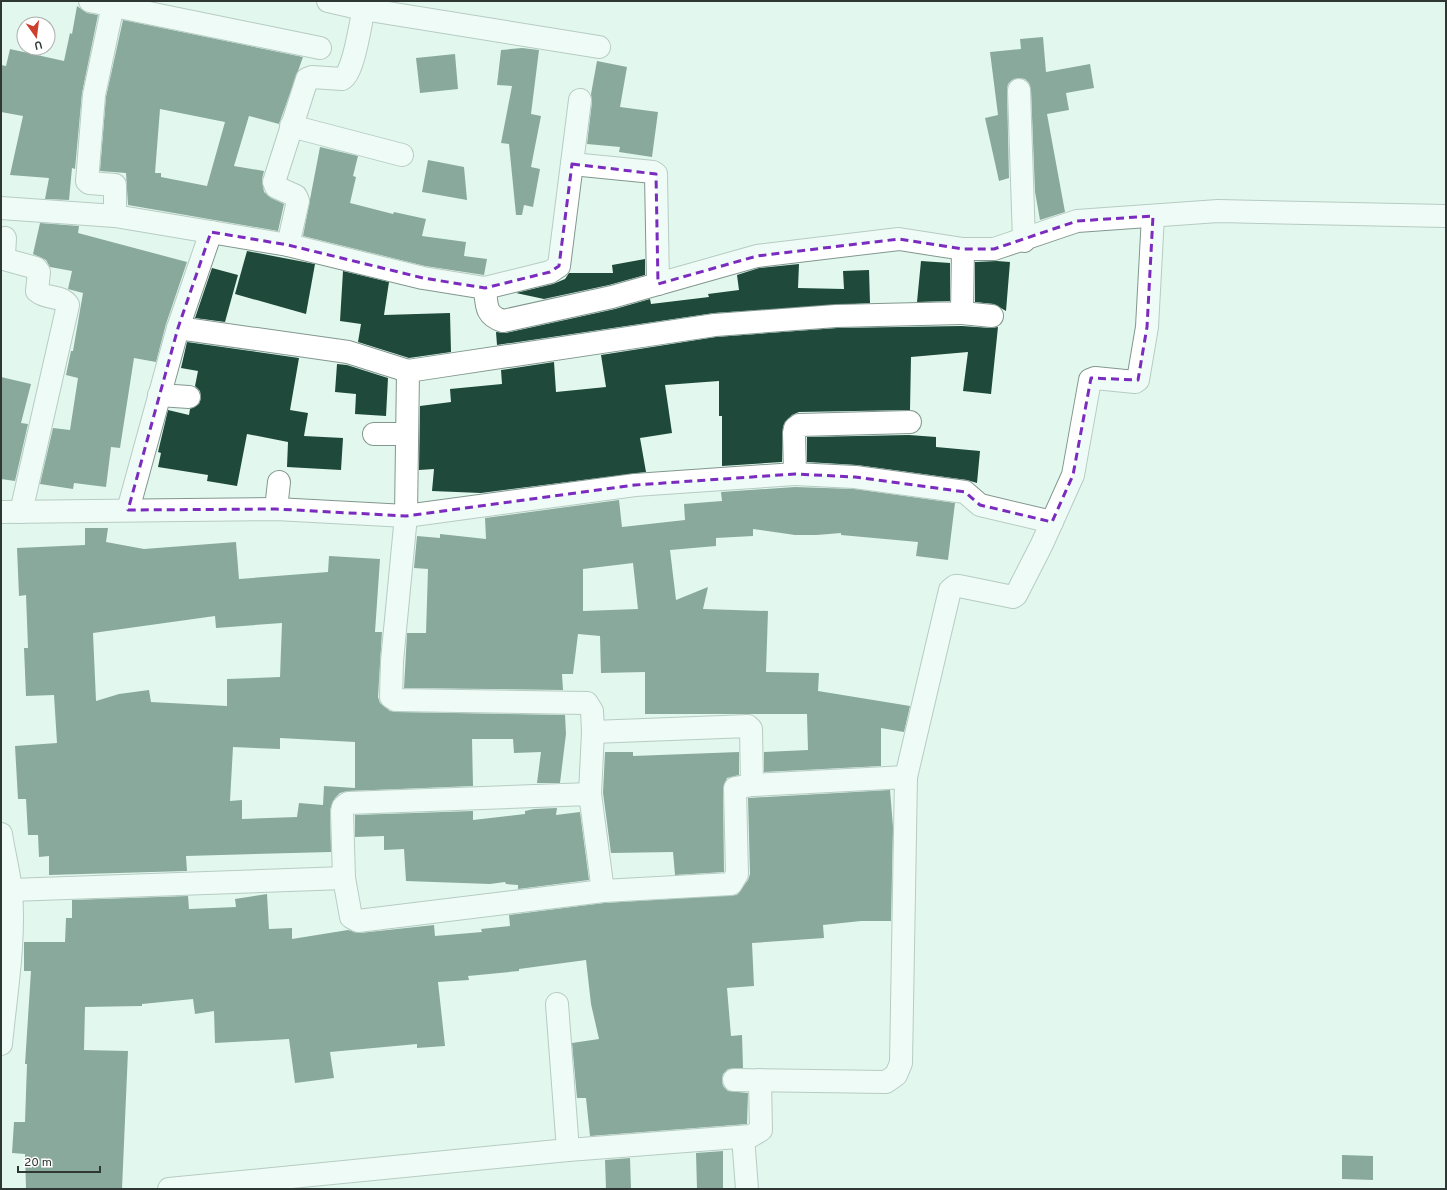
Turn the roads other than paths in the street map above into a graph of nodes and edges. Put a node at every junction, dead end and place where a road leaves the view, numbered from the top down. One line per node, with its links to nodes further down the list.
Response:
1 (90, 1): 3 (street)
2 (328, 1): 4 (street)
3 (113, 5): 6 (street); 13 (street)
4 (364, 5): 5 (street); 9 (street)
5 (600, 47)
6 (320, 48)
7 (1019, 90): 18 (street)
8 (580, 100): 11 (street)
9 (292, 126): 10 (street); 19 (street)
10 (402, 155)
11 (572, 164): 21 (street); 22 (street)
12 (1, 208): 13 (street)
13 (115, 216): 16 (street)
14 (1153, 216): 15 (street); 18 (street); 38 (street)
15 (1446, 216)
16 (211, 232): 19 (street); 25 (street)
17 (5, 238): 36 (street)
18 (1024, 240): 20 (street)
19 (288, 245): 22 (street)
20 (963, 249): 21 (street); 23 (street)
21 (658, 284): 22 (street)
22 (485, 288)
23 (962, 313): 24 (street); 26 (street)
24 (992, 316)
25 (178, 328): 26 (street); 27 (street)
26 (408, 371): 31 (street)
27 (159, 395): 28 (street); 35 (street)
28 (189, 397)
29 (910, 422): 32 (street)
30 (374, 434): 31 (street)
31 (406, 434): 37 (street)
32 (795, 474): 37 (street); 38 (street)
33 (279, 482): 34 (street)
34 (276, 509): 35 (street); 37 (street)
35 (128, 510): 36 (street)
36 (11, 512)
37 (406, 516): 39 (street)
38 (1052, 522): 40 (street)
39 (593, 732): 41 (street); 42 (street)
40 (906, 777): 41 (street); 51 (street)
41 (752, 785): 46 (street)
42 (590, 794): 44 (street); 46 (street)
43 (1, 834): 45 (street)
44 (344, 878): 45 (street); 46 (street)
45 (11, 890): 47 (street)
46 (603, 891)
47 (6, 946): 49 (street)
48 (557, 1004): 53 (street)
49 (1, 1044)
50 (734, 1080): 51 (street)
51 (760, 1080): 52 (street)
52 (743, 1136): 53 (street); 55 (street)
53 (568, 1150): 54 (street)
54 (169, 1189)
55 (747, 1189)

